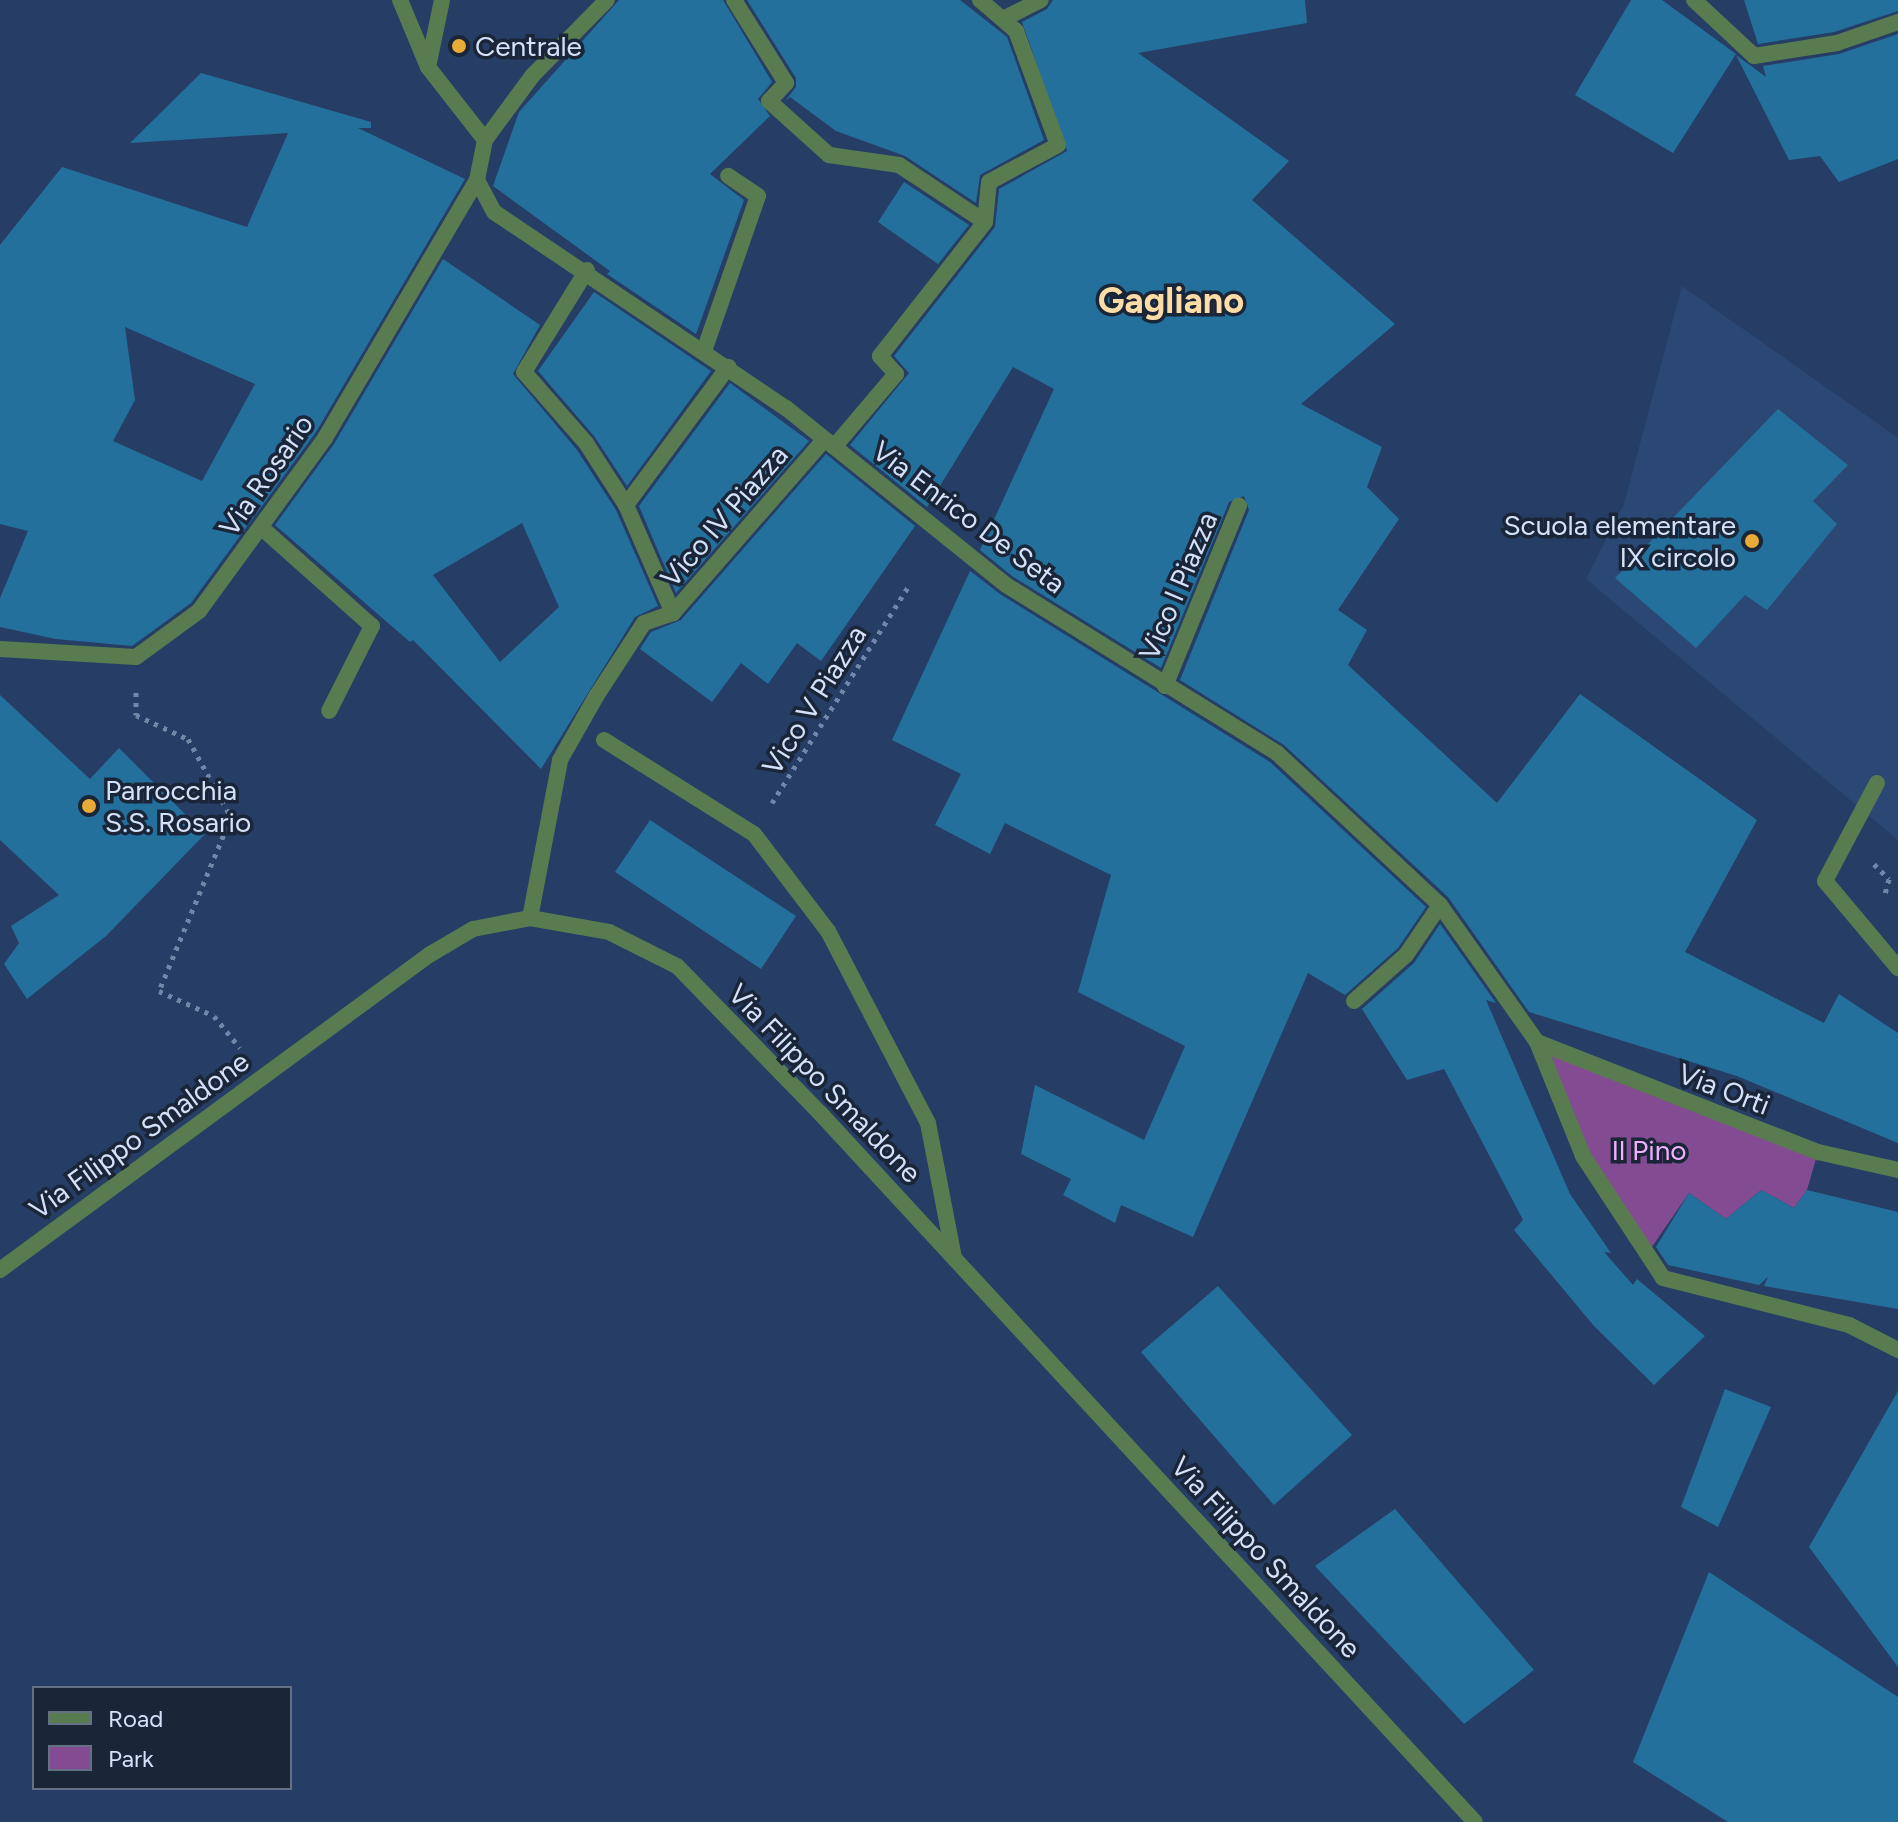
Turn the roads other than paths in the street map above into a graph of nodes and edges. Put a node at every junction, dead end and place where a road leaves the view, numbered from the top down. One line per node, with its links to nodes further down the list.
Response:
1 (400, 0): 10 (street)
2 (442, 0): 10 (street)
3 (607, 0): 11 (street)
4 (734, 0): 14 (street)
5 (980, 0): 8 (street)
6 (1041, 0): 8 (street)
7 (1694, 0): 9 (street)
8 (1003, 19): 14 (street)
9 (1898, 22)
10 (428, 67): 11 (street)
11 (485, 140): 13 (street)
12 (728, 176): 16 (street)
13 (477, 180): 15 (street, Via Enrico De Seta); 21 (street, Via Rosario)
14 (985, 222): 18 (street, Vico IV Piazza)
15 (587, 270): 16 (street, Via Enrico De Seta); 19 (street)
16 (704, 351): 17 (street, Via Enrico De Seta)
17 (728, 367): 18 (street, Via Enrico De Seta); 19 (street)
18 (829, 444): 22 (street, Vico IV Piazza); 24 (street, Via Enrico De Seta)
19 (626, 505): 22 (street)
20 (1239, 506): 24 (street, Vico I Piazza)
21 (263, 529): 23 (street, Via Rosario); 25 (street)
22 (673, 613): 29 (street, Vico IV Piazza)
23 (0, 649)
24 (1165, 686): 28 (street, Via Enrico De Seta)
25 (329, 711)
26 (604, 740): 34 (street)
27 (1877, 783): 30 (street)
28 (1440, 905): 31 (street); 32 (street, Via Enrico De Seta)
29 (530, 918): 34 (street, Via Filippo Smaldone); 35 (street, Via Filippo Smaldone)
30 (1898, 968)
31 (1354, 1001)
32 (1537, 1042): 33 (street, Via Orti); 36 (street, Via Enrico De Seta)
33 (1898, 1170)
34 (954, 1258): 37 (street, Via Filippo Smaldone)
35 (0, 1270)
36 (1898, 1350)
37 (1475, 1822)

